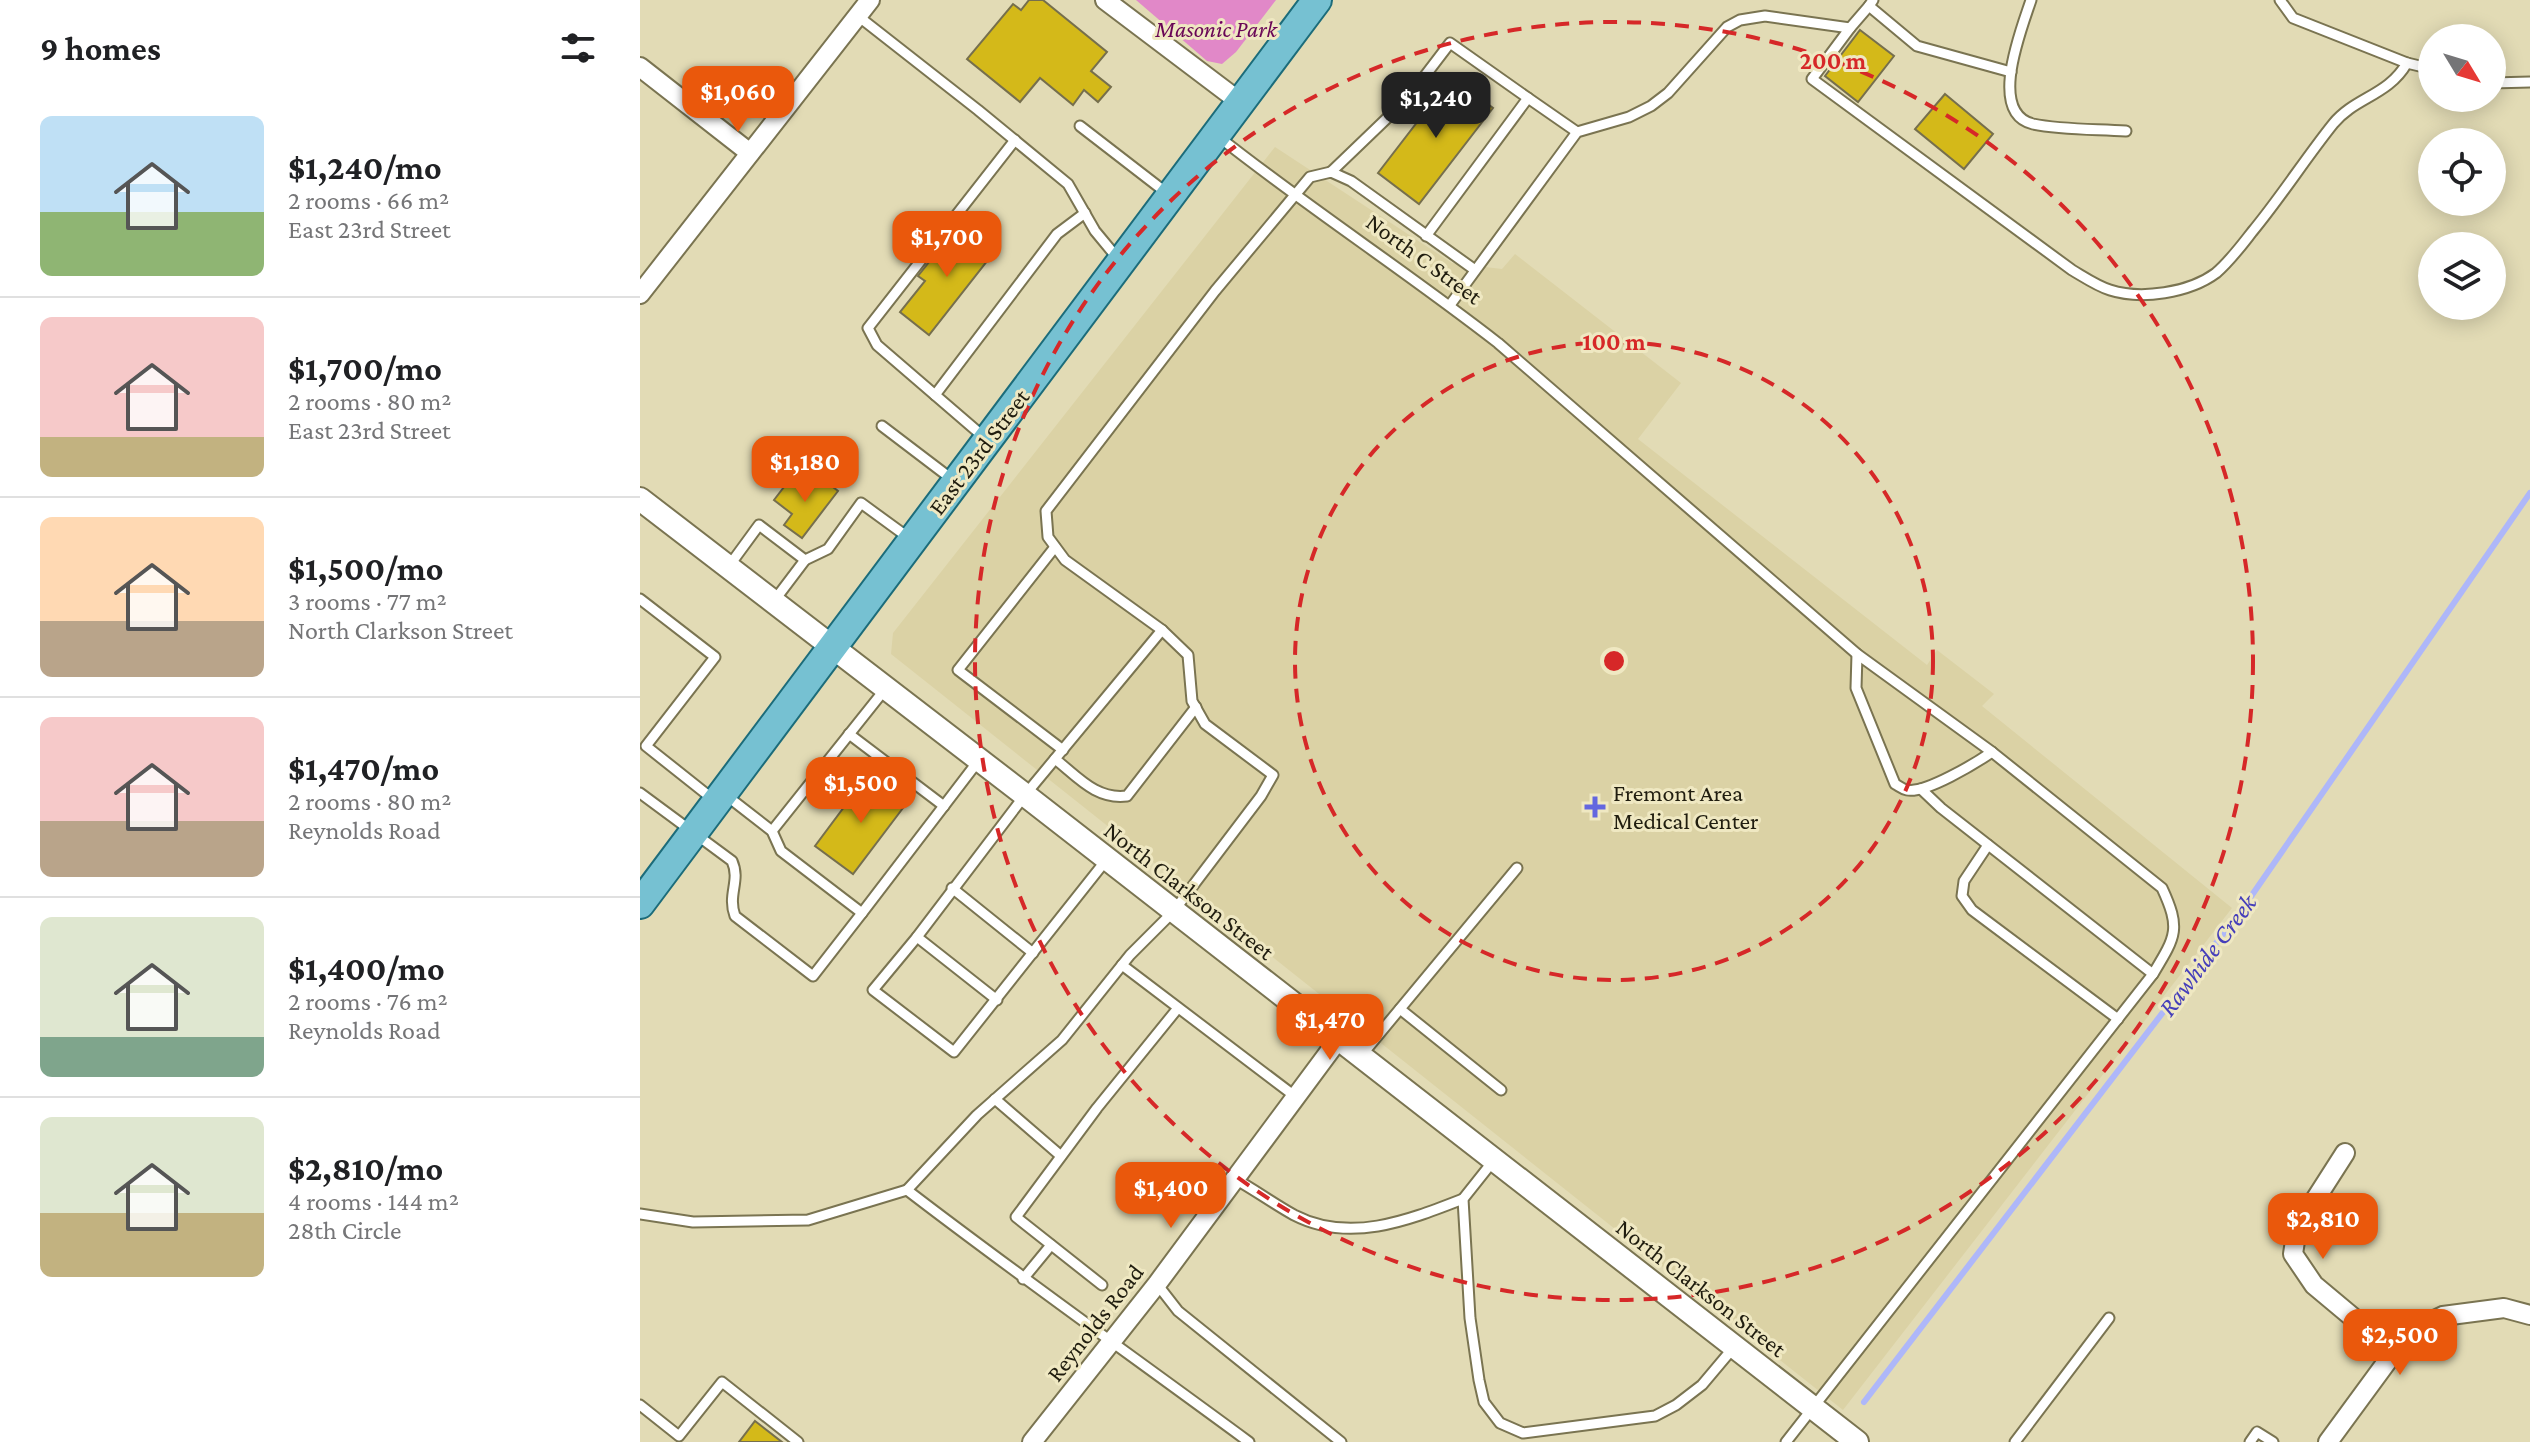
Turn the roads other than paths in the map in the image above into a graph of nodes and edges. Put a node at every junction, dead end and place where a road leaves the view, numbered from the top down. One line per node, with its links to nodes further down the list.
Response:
1 (870, 0): 7 (street)
2 (1105, 0): 16 (street)
3 (1317, 0): 16 (main road, East 23rd Street)
4 (2031, 0): 12 (lane)
5 (2280, 0): 9 (lane)
6 (1871, 3): 8 (lane); 12 (lane)
7 (857, 16): 21 (lane); 22 (street)
8 (1850, 28): 9 (lane); 19 (lane)
9 (2407, 63): 10 (lane)
10 (2418, 66)
11 (640, 67): 22 (street)
12 (2011, 72): 18 (lane)
13 (2530, 82): 14 (lane)
14 (2506, 83)
15 (1528, 98): 19 (lane); 23 (lane); 27 (lane)
16 (1240, 102): 20 (main road, East 23rd Street)
17 (1080, 126): 25 (lane)
18 (2126, 131)
19 (1577, 132): 29 (lane)
20 (1216, 135): 24 (lane, North C Street); 25 (main road, East 23rd Street)
21 (1015, 140): 26 (lane); 32 (lane)
22 (750, 153): 30 (street)
23 (1331, 172): 24 (lane); 27 (lane)
24 (1293, 195): 31 (lane, North C Street); 38 (lane)
25 (1171, 196): 28 (main road, East 23rd Street)
26 (1085, 213): 28 (lane); 32 (lane)
27 (1426, 236): 29 (lane)
28 (1121, 263): 34 (main road, East 23rd Street)
29 (1475, 270): 31 (lane)
30 (642, 288)
31 (1450, 305): 45 (lane, North C Street)
32 (935, 395): 34 (lane)
33 (882, 426): 35 (lane)
34 (988, 440): 35 (main road, East 23rd Street)
35 (956, 482): 37 (main road, East 23rd Street)
36 (640, 499): 40 (street, North Clarkson Street)
37 (912, 540): 39 (lane); 44 (main road, East 23rd Street)
38 (1055, 547): 43 (lane); 49 (lane)
39 (805, 560): 40 (lane); 42 (lane)
40 (728, 567): 42 (street, North Clarkson Street)
41 (640, 599): 56 (lane)
42 (773, 602): 44 (street, North Clarkson Street)
43 (1162, 630): 47 (lane); 49 (lane)
44 (832, 646): 46 (street, North Clarkson Street); 56 (main road, East 23rd Street)
45 (1857, 654): 50 (lane, North C Street); 53 (lane)
46 (886, 688): 48 (lane); 52 (street, North Clarkson Street)
47 (1196, 707): 51 (lane); 65 (lane)
48 (849, 734): 57 (lane); 58 (lane)
49 (1063, 750): 51 (lane)
50 (1992, 752): 53 (lane); 70 (lane, North C Street)
51 (1055, 759): 55 (lane)
52 (979, 760): 55 (street, North Clarkson Street); 57 (lane)
53 (1921, 789): 60 (lane)
54 (640, 793): 59 (lane)
55 (1025, 795): 61 (street, North Clarkson Street); 63 (lane)
56 (720, 798): 58 (lane); 59 (main road, East 23rd Street)
57 (944, 806): 66 (lane)
58 (772, 831): 66 (lane)
59 (693, 833): 64 (main road, East 23rd Street); 66 (lane)
60 (1988, 845): 70 (lane); 74 (lane)
61 (1107, 859): 65 (street, North Clarkson Street); 68 (lane)
62 (1517, 868): 73 (lane)
63 (952, 888): 67 (lane); 68 (lane)
64 (640, 904)
65 (1173, 912): 69 (lane); 75 (street, North Clarkson Street)
66 (862, 913)
67 (917, 937): 71 (lane); 71 (lane)
68 (1033, 953): 71 (lane)
69 (1122, 965): 72 (lane); 79 (lane)
70 (2153, 974): 74 (lane, North C Street)
71 (997, 1000)
72 (1178, 1008): 78 (lane); 81 (lane)
73 (1400, 1009): 76 (lane); 77 (lane)
74 (2118, 1019): 97 (lane, North C Street)
75 (1338, 1040): 76 (street, North Clarkson Street); 78 (street, Reynolds Road)
76 (1360, 1057): 82 (street, North Clarkson Street)
77 (1501, 1090)
78 (1296, 1097): 83 (street, Reynolds Road)
79 (995, 1099): 81 (lane); 84 (lane)
80 (2345, 1153): 95 (street)
81 (1061, 1156): 87 (lane)
82 (1494, 1160): 85 (lane); 94 (street, North Clarkson Street)
83 (1235, 1179): 85 (lane); 89 (street, Reynolds Road)
84 (907, 1190): 86 (lane); 88 (lane)
85 (1463, 1199): 94 (lane)
86 (640, 1214)
87 (1051, 1245): 88 (lane); 90 (lane)
88 (1023, 1279): 93 (lane)
89 (1157, 1284): 93 (street, Reynolds Road); 102 (lane)
90 (1102, 1285)
91 (2530, 1315): 95 (street)
92 (2109, 1318): 105 (lane)
93 (1112, 1341): 100 (street, Reynolds Road); 101 (lane)
94 (1734, 1347): 97 (street, North Clarkson Street)
95 (2393, 1351): 108 (street)
96 (640, 1405): 98 (lane)
97 (1812, 1409): 103 (lane, North C Street); 104 (street, North Clarkson Street)
98 (678, 1439): 99 (lane)
99 (798, 1442)
100 (1032, 1442)
101 (1249, 1442)
102 (1341, 1442)
103 (1786, 1442)
104 (1857, 1442)
105 (2015, 1442)
106 (2250, 1442): 107 (lane)
107 (2273, 1442)
108 (2328, 1442)

